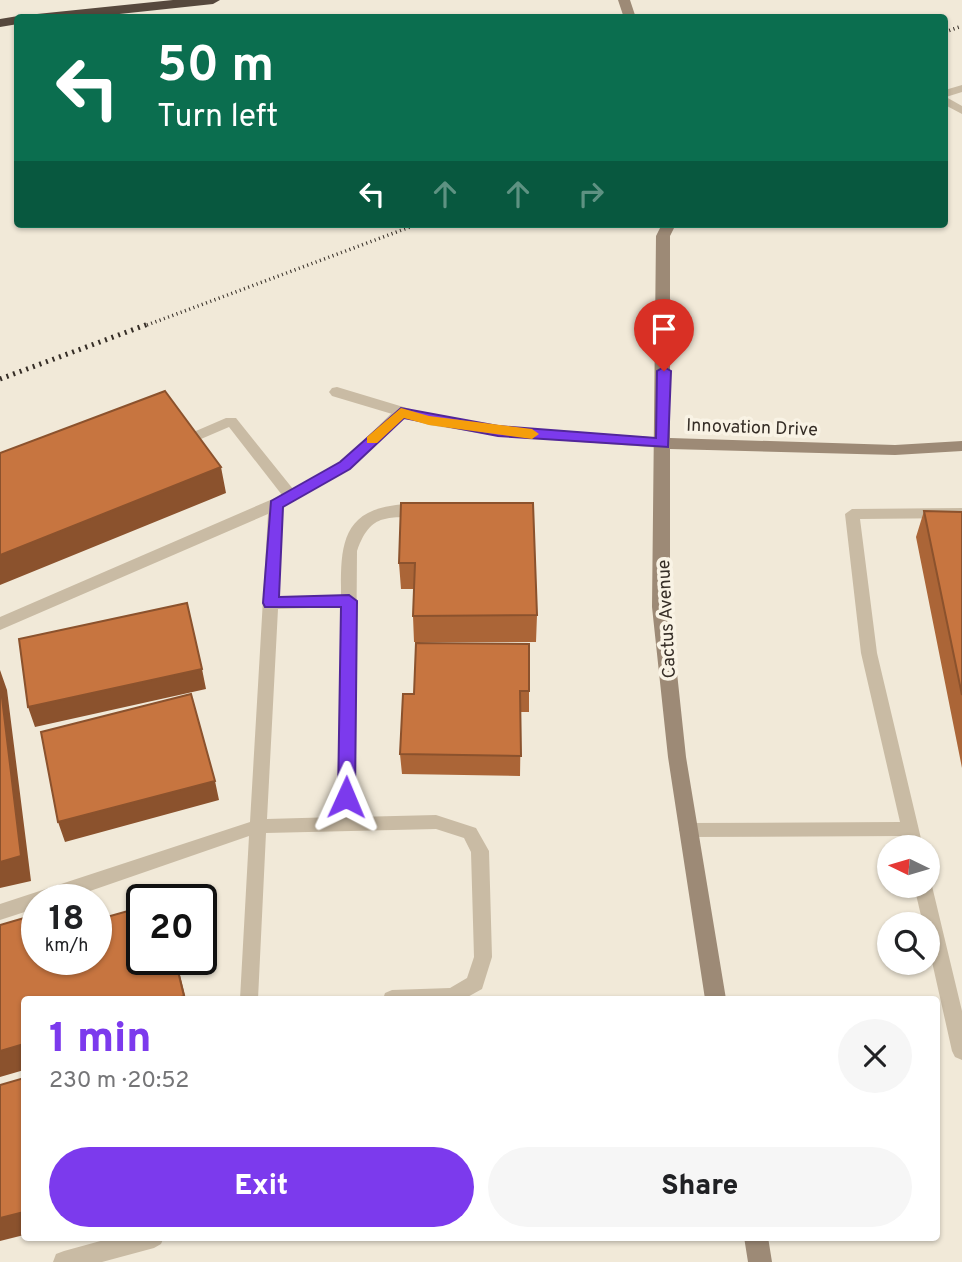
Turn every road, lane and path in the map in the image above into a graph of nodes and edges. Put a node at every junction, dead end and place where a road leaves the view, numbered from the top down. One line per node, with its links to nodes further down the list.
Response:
1 (213, 0): 2 (highway)
2 (76, 14)
3 (663, 228): 7 (main road, Cactus Avenue)
4 (337, 392): 5 (street, Innovation Drive)
5 (401, 412): 7 (street, Innovation Drive); 9 (lane)
6 (187, 440): 9 (lane)
7 (663, 443): 8 (main road, Innovation Drive); 17 (main road, Cactus Avenue)
8 (962, 446)
9 (283, 500): 13 (lane); 14 (lane)
10 (443, 508): 12 (lane)
11 (962, 513): 18 (lane)
12 (349, 601): 13 (lane); 15 (lane)
13 (271, 603): 16 (lane)
14 (0, 624)
15 (346, 823): 16 (lane); 25 (lane)
16 (258, 826): 20 (lane); 24 (lane)
17 (688, 830): 19 (lane); 26 (main road, Cactus Avenue)
18 (911, 835)
19 (877, 837)
20 (86, 884)
21 (926, 898): 27 (lane)
22 (21, 905): 23 (lane)
23 (0, 912)
24 (249, 996)
25 (453, 996)
26 (716, 996)
27 (962, 1051)
28 (140, 1241): 30 (lane)
29 (756, 1241): 31 (main road)
30 (64, 1262)
31 (760, 1262)

